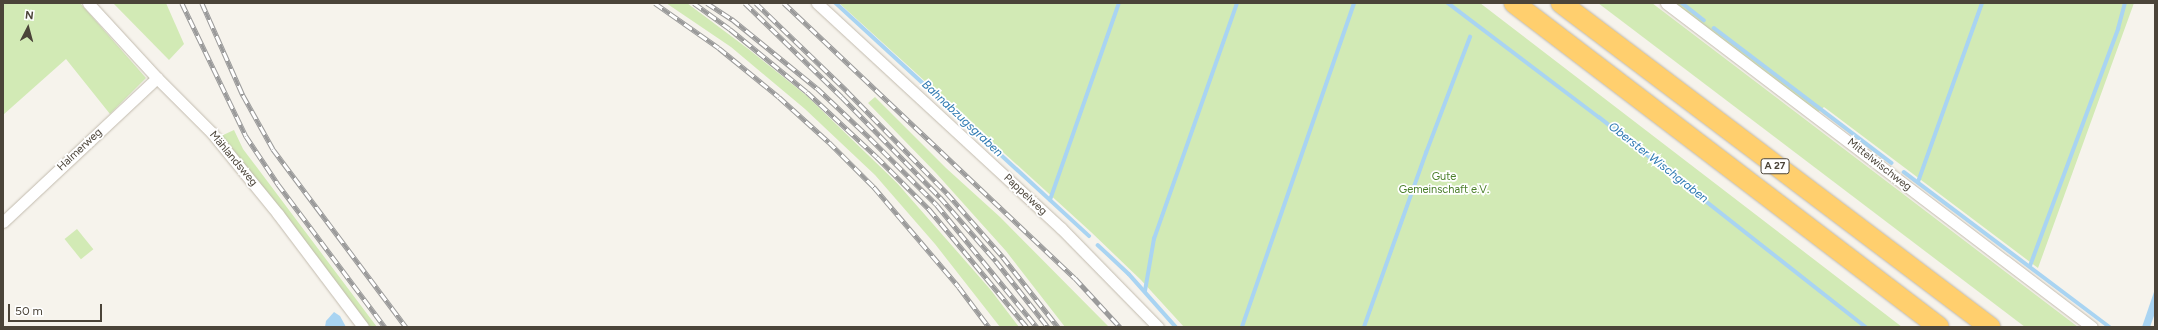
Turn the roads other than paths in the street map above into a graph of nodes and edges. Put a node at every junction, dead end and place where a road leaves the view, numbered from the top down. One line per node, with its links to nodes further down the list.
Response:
1 (88, 3): 6 (street, Mählandsweg)
2 (817, 3): 9 (street, Pappelweg)
3 (1514, 3): 10 (highway, A 27)
4 (1561, 3): 11 (highway, A 27)
5 (1666, 3): 12 (street, Mittelwischweg)
6 (157, 78): 7 (street, Halmerweg); 8 (street, Mählandsweg)
7 (3, 222)
8 (363, 327)
9 (1158, 327)
10 (1939, 327)
11 (1990, 327)
12 (2092, 327)

